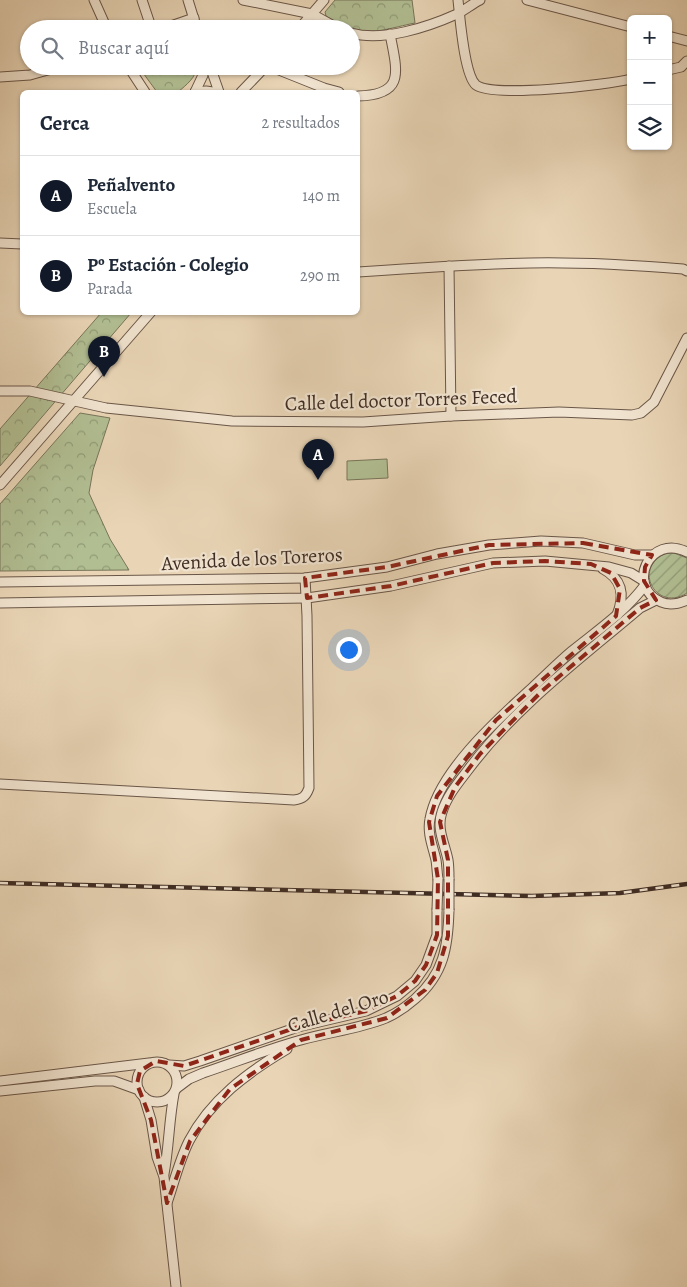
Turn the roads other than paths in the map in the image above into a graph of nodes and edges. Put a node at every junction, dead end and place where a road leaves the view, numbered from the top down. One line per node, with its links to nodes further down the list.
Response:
1 (94, 0): 12 (street)
2 (142, 0): 13 (street)
3 (188, 0): 11 (street)
4 (243, 0): 10 (street)
5 (324, 0): 10 (street)
6 (458, 0): 9 (street)
7 (480, 0): 9 (street)
8 (527, 0): 17 (street)
9 (459, 13): 19 (street); 32 (street)
10 (312, 14): 15 (street); 16 (street)
11 (194, 18): 14 (street)
12 (103, 20)
13 (149, 20)
14 (188, 20)
15 (307, 20)
16 (323, 20)
17 (627, 26)
18 (360, 34): 19 (street)
19 (390, 34): 38 (street)
20 (672, 37): 21 (street)
21 (687, 42): 22 (street)
22 (687, 49)
23 (687, 61): 24 (street)
24 (672, 69)
25 (20, 75): 31 (street)
26 (134, 75): 33 (street)
27 (203, 75): 34 (street)
28 (213, 75): 35 (street)
29 (259, 75): 36 (street)
30 (291, 75): 37 (street)
31 (0, 77)
32 (627, 80)
33 (143, 90)
34 (196, 90)
35 (218, 90)
36 (243, 90)
37 (332, 90)
38 (360, 96)
39 (0, 243): 40 (street)
40 (20, 244)
41 (449, 266): 42 (street); 43 (street); 48 (street)
42 (687, 271)
43 (360, 272)
44 (148, 315): 47 (street)
45 (687, 338): 48 (street, Calle del doctor Torres Feced)
46 (0, 391): 47 (street, Calle del doctor Torres Feced)
47 (74, 401): 48 (street, Calle del doctor Torres Feced); 49 (street)
48 (450, 416)
49 (0, 485)
50 (687, 552): 51 (street, Avenida de los Toreros)
51 (652, 555): 53 (street, Avenida de los Toreros); 55 (street)
52 (591, 564): 55 (street, Avenida de los Toreros); 56 (street, Avenida de los Toreros); 60 (street)
53 (305, 578): 54 (street, Avenida de los Toreros); 56 (street)
54 (0, 582)
55 (644, 583): 57 (street); 60 (street, Calle del Oro)
56 (307, 598): 59 (street, Avenida de los Toreros); 61 (street)
57 (656, 600): 58 (street); 62 (street, Calle del Oro, bridge)
58 (687, 600)
59 (0, 603)
60 (616, 616): 64 (street, Calle del Oro, bridge)
61 (0, 784)
62 (301, 1040): 67 (street, Calle del Oro); 70 (street)
63 (149, 1063): 64 (street); 65 (street); 68 (street)
64 (168, 1065): 67 (street)
65 (0, 1081)
66 (0, 1090): 68 (street)
67 (175, 1091): 68 (street); 69 (street)
68 (141, 1094): 69 (street)
69 (164, 1177): 70 (street)
70 (167, 1203): 71 (street)
71 (176, 1287)

